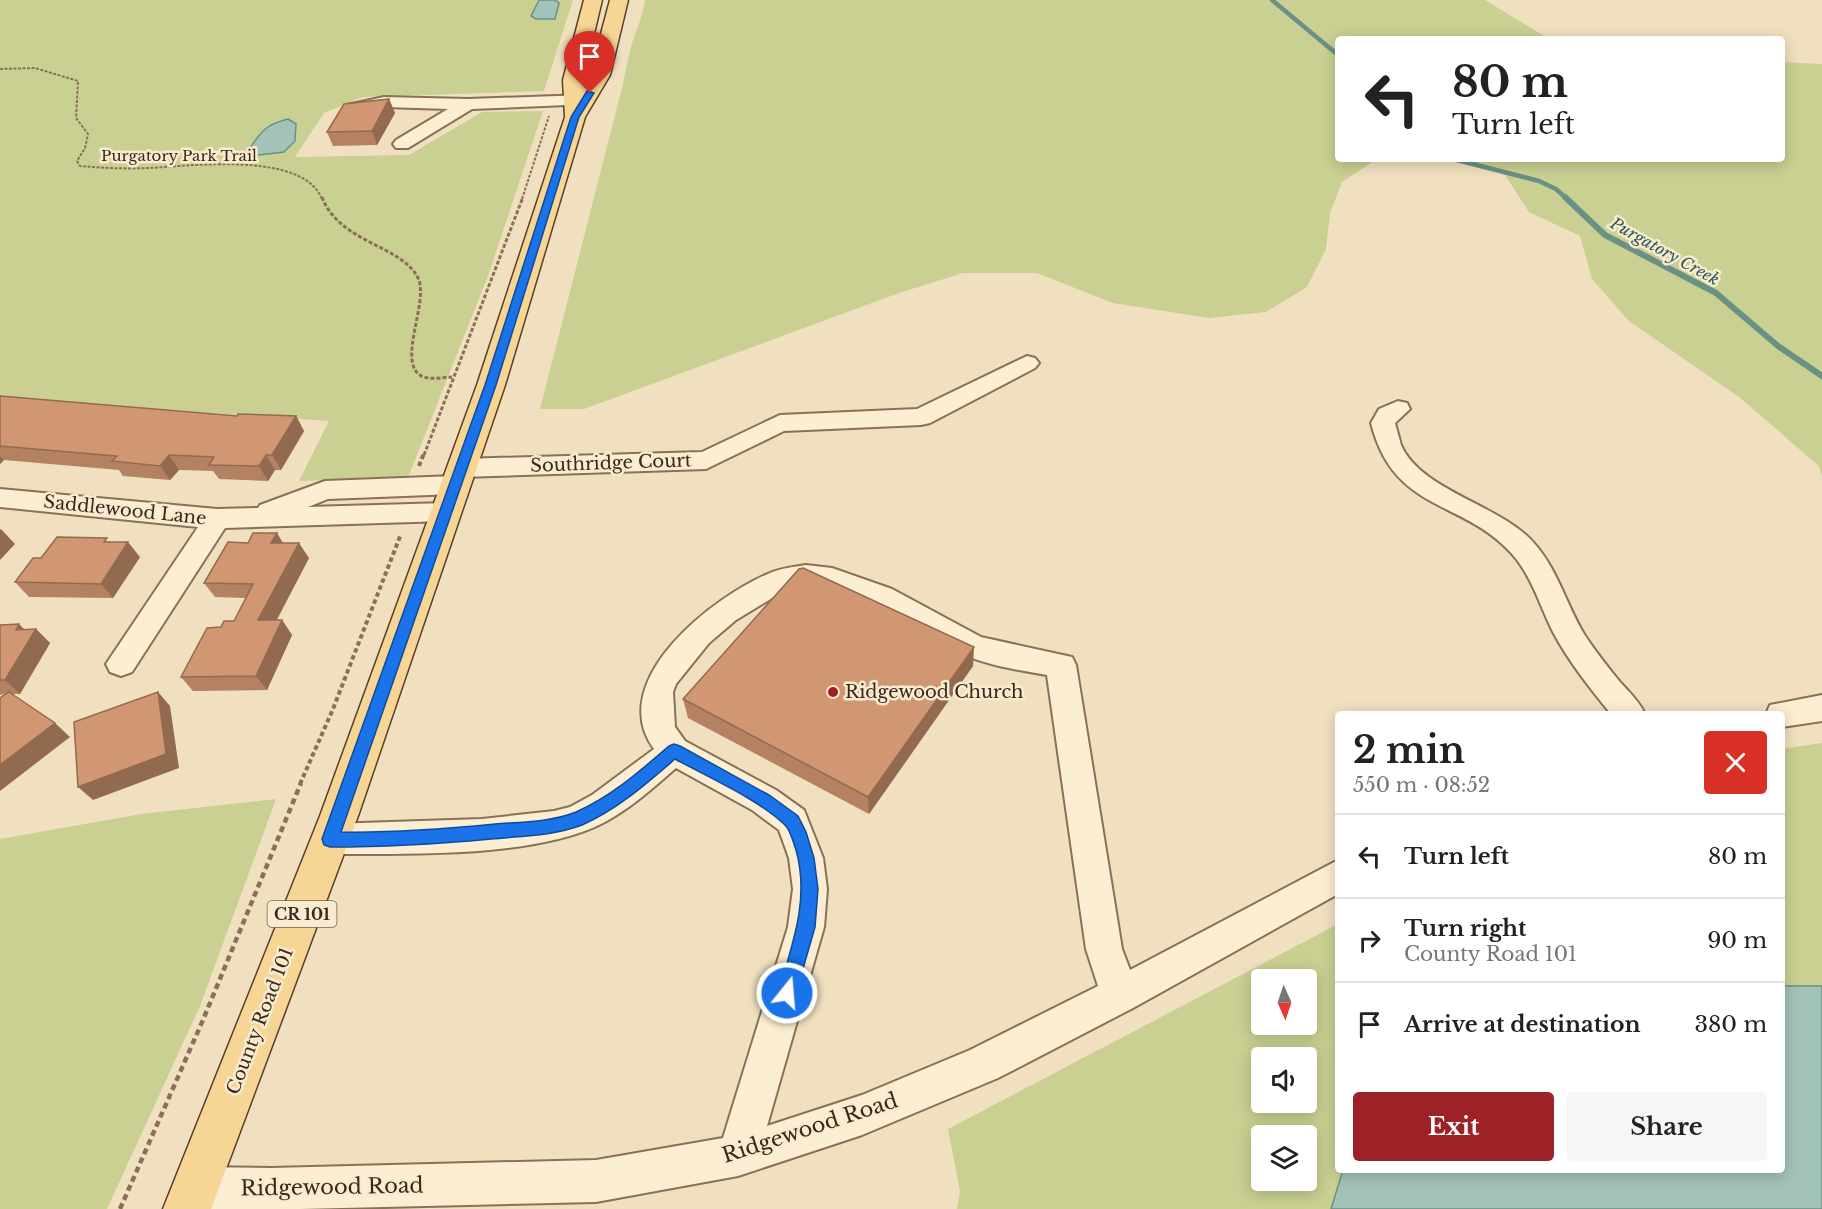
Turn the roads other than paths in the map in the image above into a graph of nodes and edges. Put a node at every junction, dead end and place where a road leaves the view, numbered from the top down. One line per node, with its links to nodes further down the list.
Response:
1 (593, 0): 4 (main road, County Road 101 / CR 101)
2 (619, 0): 4 (main road, County Road 101 / CR 101)
3 (468, 104): 4 (street); 5 (street); 6 (street)
4 (578, 106): 9 (main road, County Road 101 / CR 101)
5 (346, 111)
6 (402, 144)
7 (1027, 363): 9 (street, Southridge Court)
8 (1398, 409): 15 (street)
9 (454, 488): 12 (street, Saddlewood Lane); 12 (street, Saddlewood Lane); 18 (main road, County Road 101 / CR 101)
10 (0, 498): 11 (street, Saddlewood Lane)
11 (217, 519): 12 (street, Saddlewood Lane); 13 (street)
12 (250, 519)
13 (121, 664)
14 (1822, 708): 16 (street)
15 (1628, 711)
16 (1785, 713)
17 (674, 751): 18 (street); 20 (street); 21 (street)
18 (330, 839): 22 (main road, County Road 101 / CR 101)
19 (1335, 878): 20 (street, Ridgewood Road)
20 (1120, 995): 21 (street, Ridgewood Road)
21 (738, 1156): 22 (street, Ridgewood Road)
22 (191, 1198)

